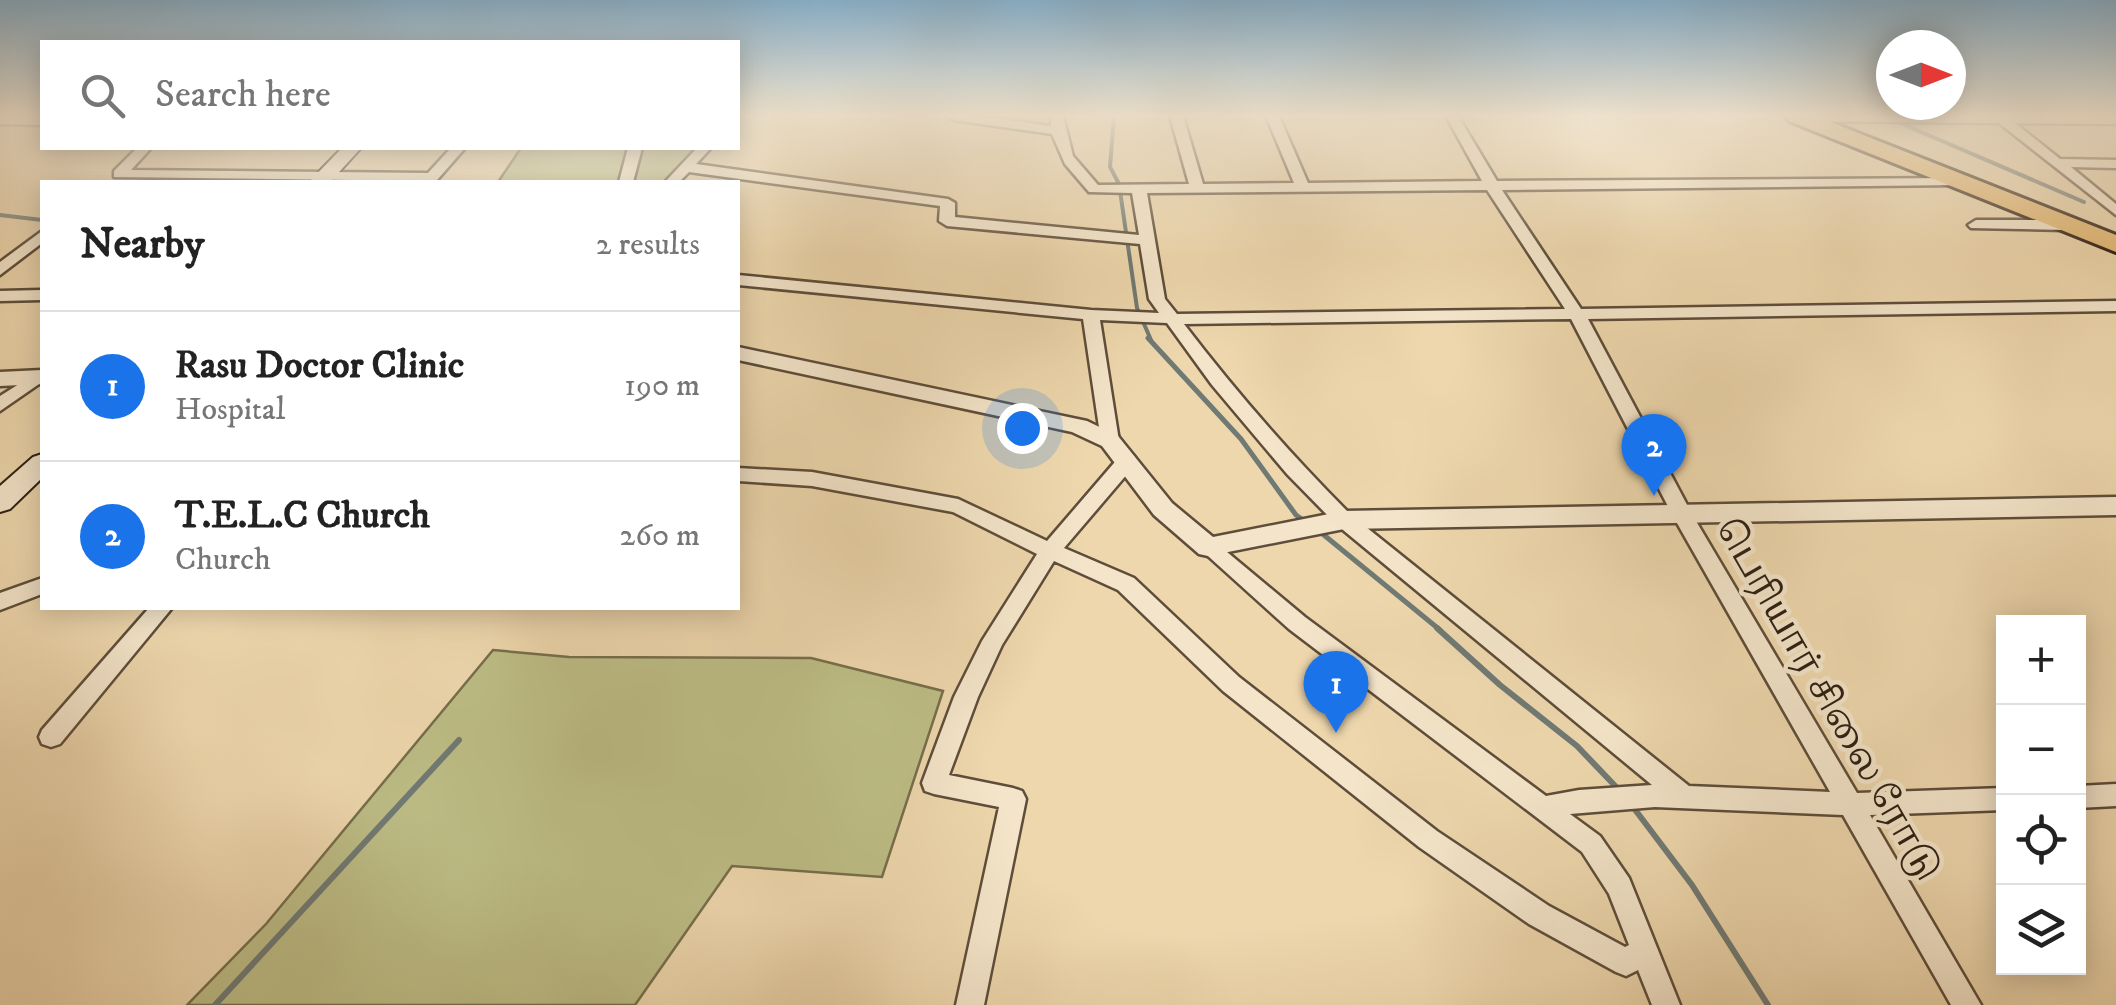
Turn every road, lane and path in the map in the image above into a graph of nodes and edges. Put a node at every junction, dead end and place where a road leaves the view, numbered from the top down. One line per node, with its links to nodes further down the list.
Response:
1 (446, 163): 13 (street)
2 (690, 163): 10 (street)
3 (1071, 163): 19 (street)
4 (1190, 163): 18 (street)
5 (1292, 163): 16 (street)
6 (1479, 163): 17 (street, பெரியார் சிலை ரோடு)
7 (1909, 163): 15 (main road)
8 (2057, 163): 9 (street); 20 (street)
9 (2116, 164)
10 (686, 167): 14 (street); 24 (street)
11 (114, 178): 12 (street)
12 (322, 180): 13 (street)
13 (422, 180)
14 (674, 180)
15 (1954, 182): 17 (street); 22 (main road)
16 (1302, 186): 17 (street); 18 (street)
17 (1492, 186): 32 (street, பெரியார் சிலை ரோடு)
18 (1197, 188): 19 (street)
19 (1137, 190): 24 (street)
20 (2116, 211)
21 (1976, 225): 22 (street)
22 (2064, 225): 25 (main road)
23 (40, 238): 26 (street)
24 (1148, 240): 33 (street)
25 (2116, 244)
26 (0, 270)
27 (740, 280): 31 (street)
28 (40, 295): 29 (street)
29 (0, 296)
30 (2116, 306): 32 (street)
31 (1091, 315): 33 (street); 38 (street)
32 (1577, 316): 33 (street); 44 (street, பெரியார் சிலை ரோடு)
33 (1169, 319): 45 (street)
34 (740, 354): 38 (street)
35 (40, 376): 36 (street); 37 (street)
36 (0, 379)
37 (0, 406)
38 (1110, 440): 39 (street)
39 (1126, 461): 46 (street); 47 (street)
40 (40, 465): 42 (main road)
41 (740, 474): 47 (street)
42 (0, 502)
43 (2116, 506): 44 (street)
44 (1684, 516): 45 (street); 56 (street, பெரியார் சிலை ரோடு)
45 (1344, 520): 46 (street); 54 (street)
46 (1208, 547): 57 (street)
47 (1050, 551): 58 (street); 59 (street)
48 (40, 587): 49 (street)
49 (0, 602)
50 (159, 610): 51 (street)
51 (51, 737)
52 (2116, 795): 53 (street)
53 (2086, 796)
54 (1686, 798): 56 (street); 57 (street)
55 (1996, 799): 56 (street)
56 (1850, 804): 61 (street, பெரியார் சிலை ரோடு)
57 (1541, 808): 58 (street)
58 (1646, 950): 60 (street)
59 (970, 1005)
60 (1666, 1005)
61 (1967, 1005)

